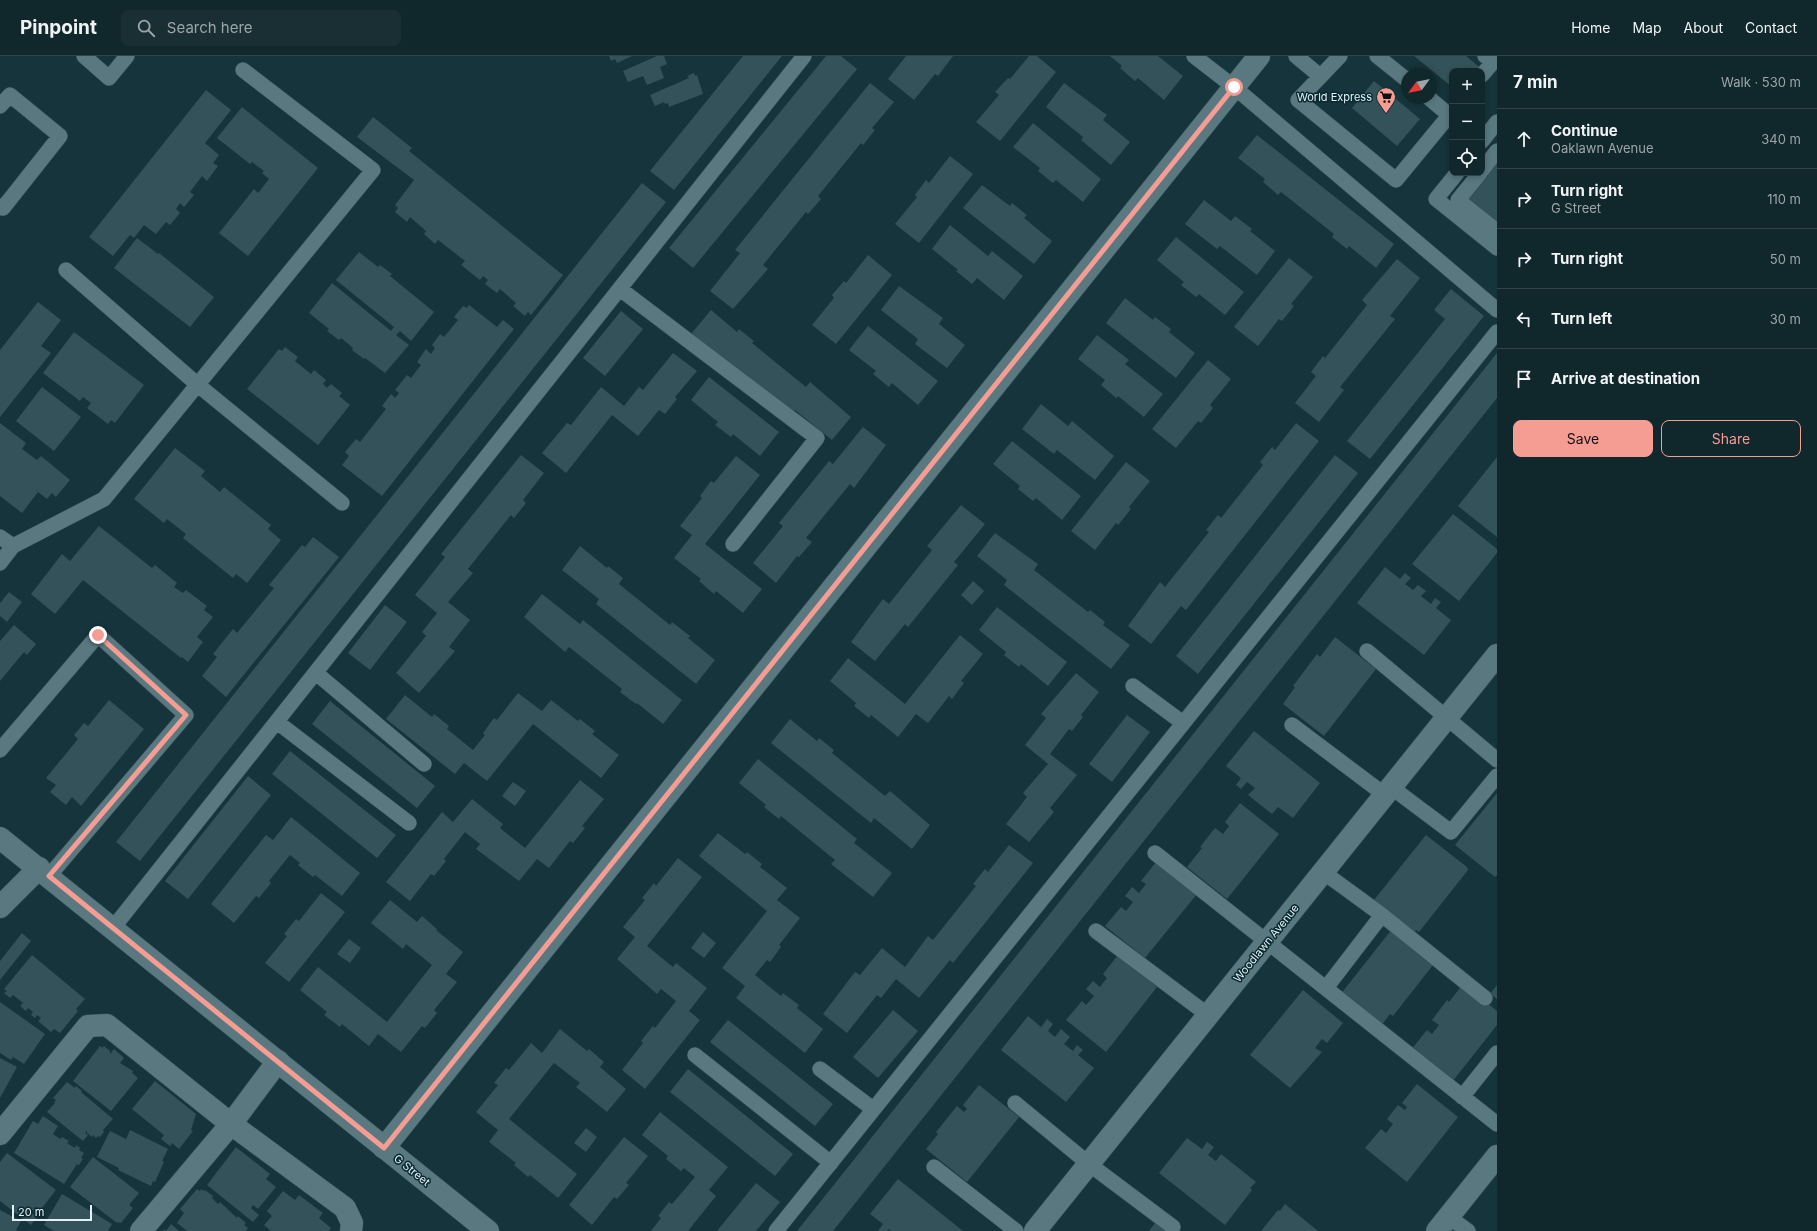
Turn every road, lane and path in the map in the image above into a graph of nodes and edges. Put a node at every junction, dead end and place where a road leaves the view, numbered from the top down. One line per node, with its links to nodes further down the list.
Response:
1 (84, 56): 2 (lane)
2 (127, 56)
3 (804, 56): 29 (lane)
4 (1194, 56): 14 (lane)
5 (1259, 56): 14 (street)
6 (1296, 56): 13 (lane)
7 (1340, 56): 13 (lane)
8 (1377, 56): 12 (lane)
9 (1485, 56): 11 (lane)
10 (243, 70): 32 (lane)
11 (1485, 71)
12 (1401, 75)
13 (1320, 76): 18 (lane)
14 (1234, 87): 30 (lane); 74 (street)
15 (1437, 103): 17 (lane)
16 (0, 106): 25 (lane)
17 (1449, 112)
18 (1449, 115)
19 (1497, 122): 20 (lane)
20 (1483, 140)
21 (1497, 151): 22 (lane)
22 (1485, 166)
23 (1454, 176): 27 (lane)
24 (1478, 176): 26 (lane)
25 (0, 206)
26 (1497, 231)
27 (1497, 248)
28 (66, 270): 32 (lane)
29 (620, 289): 35 (lane); 40 (lane)
30 (1497, 310)
31 (1497, 332): 44 (lane)
32 (198, 385): 33 (lane); 36 (lane)
33 (342, 503)
34 (0, 537): 36 (lane)
35 (733, 544)
36 (13, 546): 37 (lane)
37 (0, 562)
38 (1367, 651): 42 (lane)
39 (1497, 655): 42 (street, Woodlawn Avenue)
40 (316, 673): 43 (lane); 48 (lane)
41 (1133, 686): 44 (lane)
42 (1446, 718): 47 (lane); 50 (street, Woodlawn Avenue)
43 (277, 722): 51 (lane); 58 (lane)
44 (1183, 723): 70 (lane)
45 (1292, 725): 50 (lane)
46 (0, 750): 54 (lane)
47 (1497, 760)
48 (424, 764)
49 (1497, 776): 50 (lane)
50 (1388, 791): 55 (street, Woodlawn Avenue)
51 (409, 823)
52 (0, 838): 54 (street, G Street)
53 (1155, 853): 60 (lane)
54 (44, 872): 56 (street); 58 (street, G Street)
55 (1323, 872): 57 (lane); 60 (street, Woodlawn Avenue)
56 (0, 907)
57 (1382, 915): 61 (lane); 62 (lane)
58 (113, 928): 66 (street, G Street)
59 (1096, 931): 63 (lane)
60 (1267, 942): 61 (lane); 63 (street, Woodlawn Avenue)
61 (1326, 988): 68 (lane)
62 (1485, 998)
63 (1208, 1015): 77 (street, Woodlawn Avenue)
64 (1497, 1052): 68 (lane)
65 (695, 1055): 76 (lane)
66 (278, 1061): 71 (street); 74 (street, G Street)
67 (820, 1069): 70 (lane)
68 (1462, 1097): 72 (lane)
69 (1015, 1103): 77 (lane)
70 (873, 1109): 76 (lane)
71 (231, 1124): 73 (street); 81 (street); 82 (street)
72 (1497, 1124)
73 (0, 1134)
74 (384, 1148): 83 (street, G Street)
75 (1497, 1156): 79 (street)
76 (831, 1163): 84 (lane)
77 (1089, 1164): 80 (lane); 86 (street, Woodlawn Avenue)
78 (934, 1167): 85 (lane)
79 (1443, 1224): 87 (lane)
80 (1172, 1227)
81 (141, 1231)
82 (351, 1231)
83 (488, 1231)
84 (776, 1231)
85 (1016, 1231)
86 (1035, 1231)
87 (1468, 1231)

